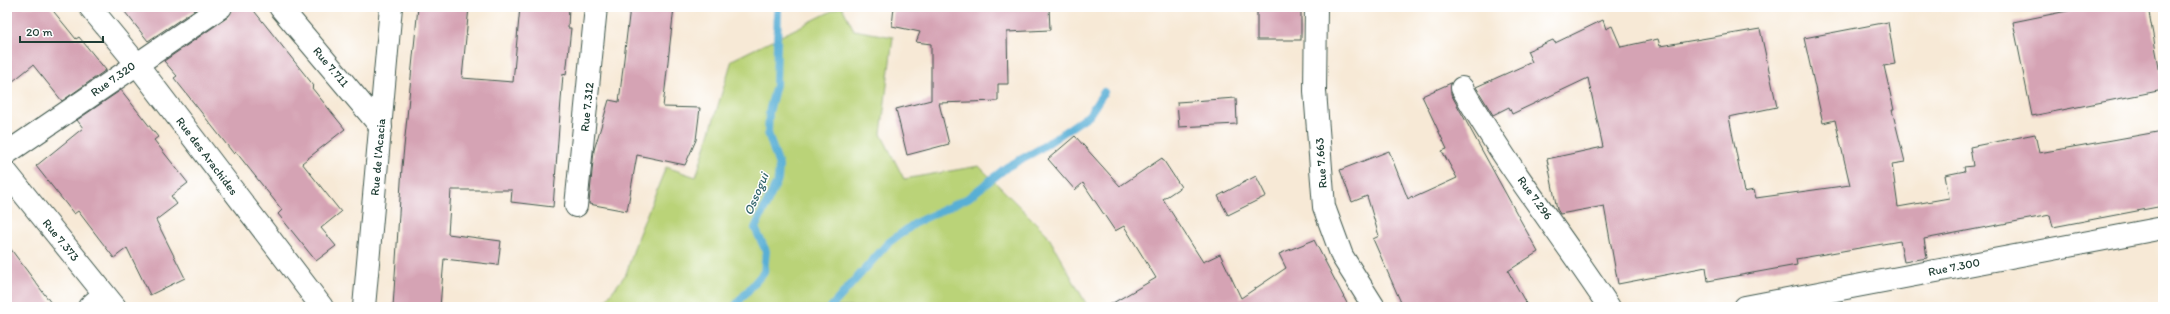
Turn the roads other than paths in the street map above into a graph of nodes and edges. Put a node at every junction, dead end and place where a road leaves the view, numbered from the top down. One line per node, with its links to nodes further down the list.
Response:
1 (90, 7): 7 (street, Rue des Arachides)
2 (221, 7): 7 (street, Rue 7.320)
3 (280, 7): 9 (street, Rue 7.711)
4 (390, 7): 9 (street, Rue de l'Acacia)
5 (596, 7): 12 (street, Rue 7.312)
6 (1316, 7): 17 (street, Rue 7.663)
7 (136, 64): 10 (street, Rue 7.320); 15 (street, Rue des Arachides)
8 (1462, 88): 18 (street, Rue 7.296)
9 (381, 127): 16 (street, Rue de l'Acacia)
10 (7, 153)
11 (7, 173): 14 (street, Rue 7.373)
12 (576, 206)
13 (2163, 228): 19 (street, Rue 7.300)
14 (103, 303)
15 (322, 307)
16 (364, 307)
17 (1374, 307)
18 (1609, 307)
19 (1746, 307)

